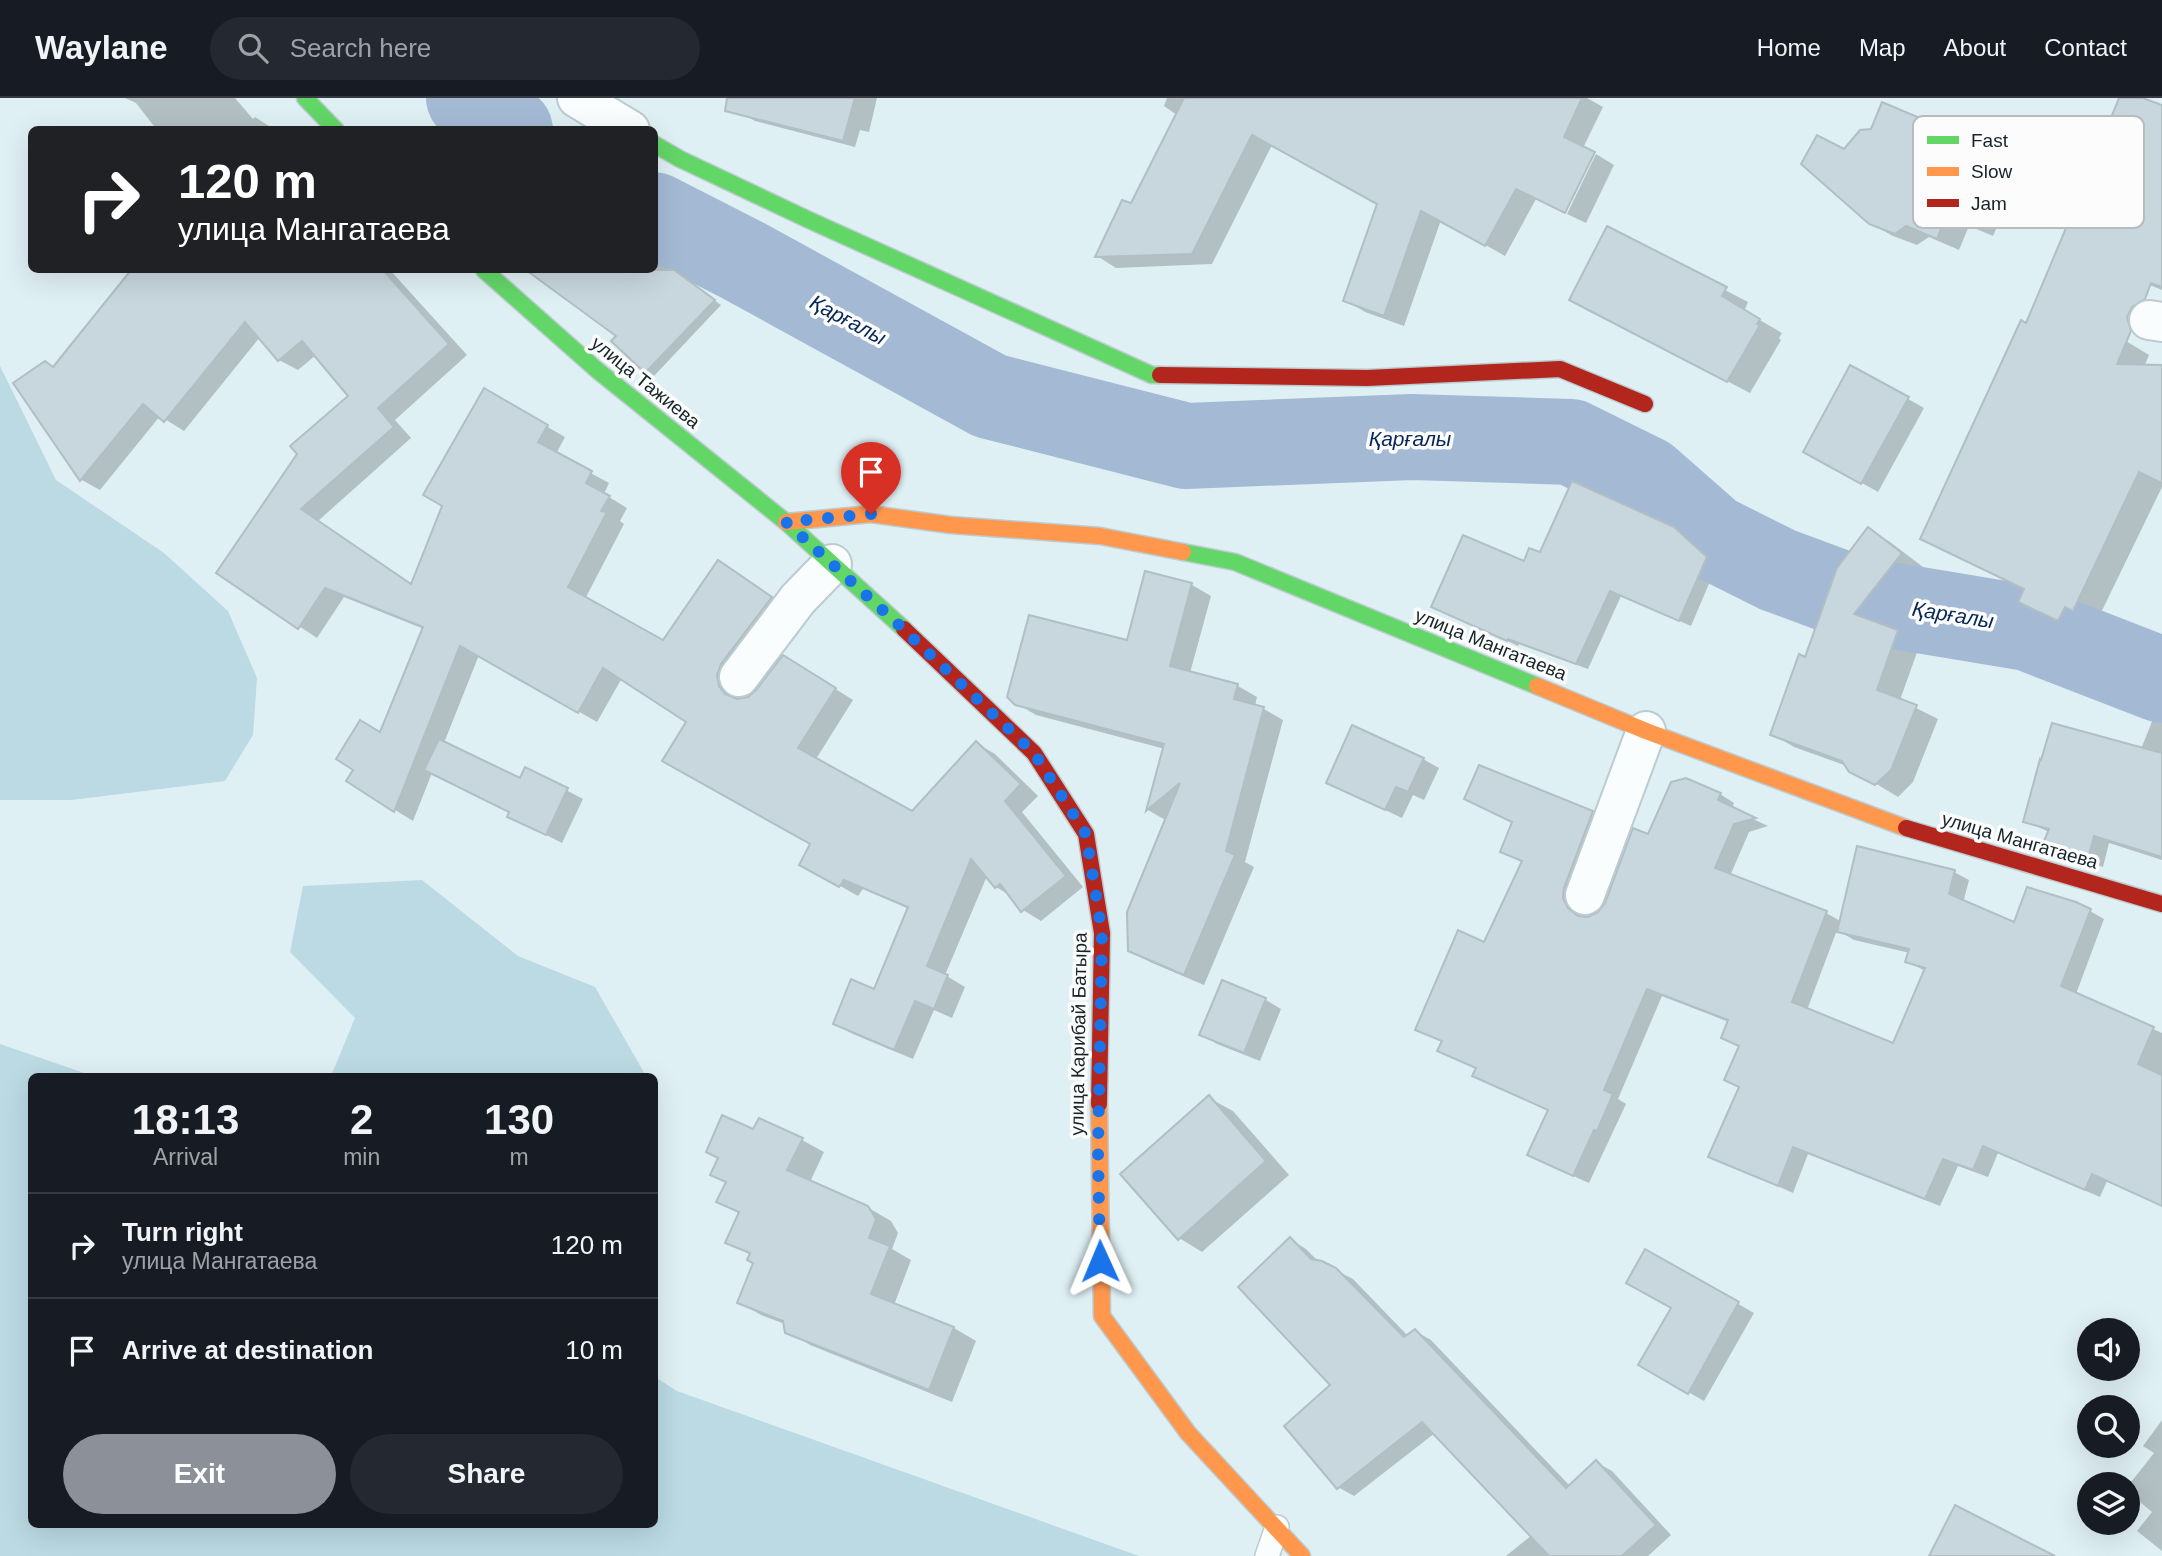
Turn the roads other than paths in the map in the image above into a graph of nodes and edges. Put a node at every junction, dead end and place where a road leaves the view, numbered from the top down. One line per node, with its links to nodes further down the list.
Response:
1 (306, 98): 3 (street)
2 (577, 98): 4 (street)
3 (332, 126)
4 (623, 126)
5 (658, 146): 7 (street)
6 (487, 273): 8 (street, улица Тажиева)
7 (1645, 404)
8 (786, 522): 9 (street, улица Карибай Батыра); 11 (street, улица Мангатаева)
9 (832, 564): 10 (street); 14 (street, улица Карибай Батыра)
10 (739, 677)
11 (1646, 731): 12 (street); 13 (street, улица Мангатаева)
12 (1585, 895)
13 (2162, 904)
14 (1277, 1527): 15 (lane); 16 (street, улица Карибай Батыра)
15 (1267, 1556)
16 (1302, 1556)

